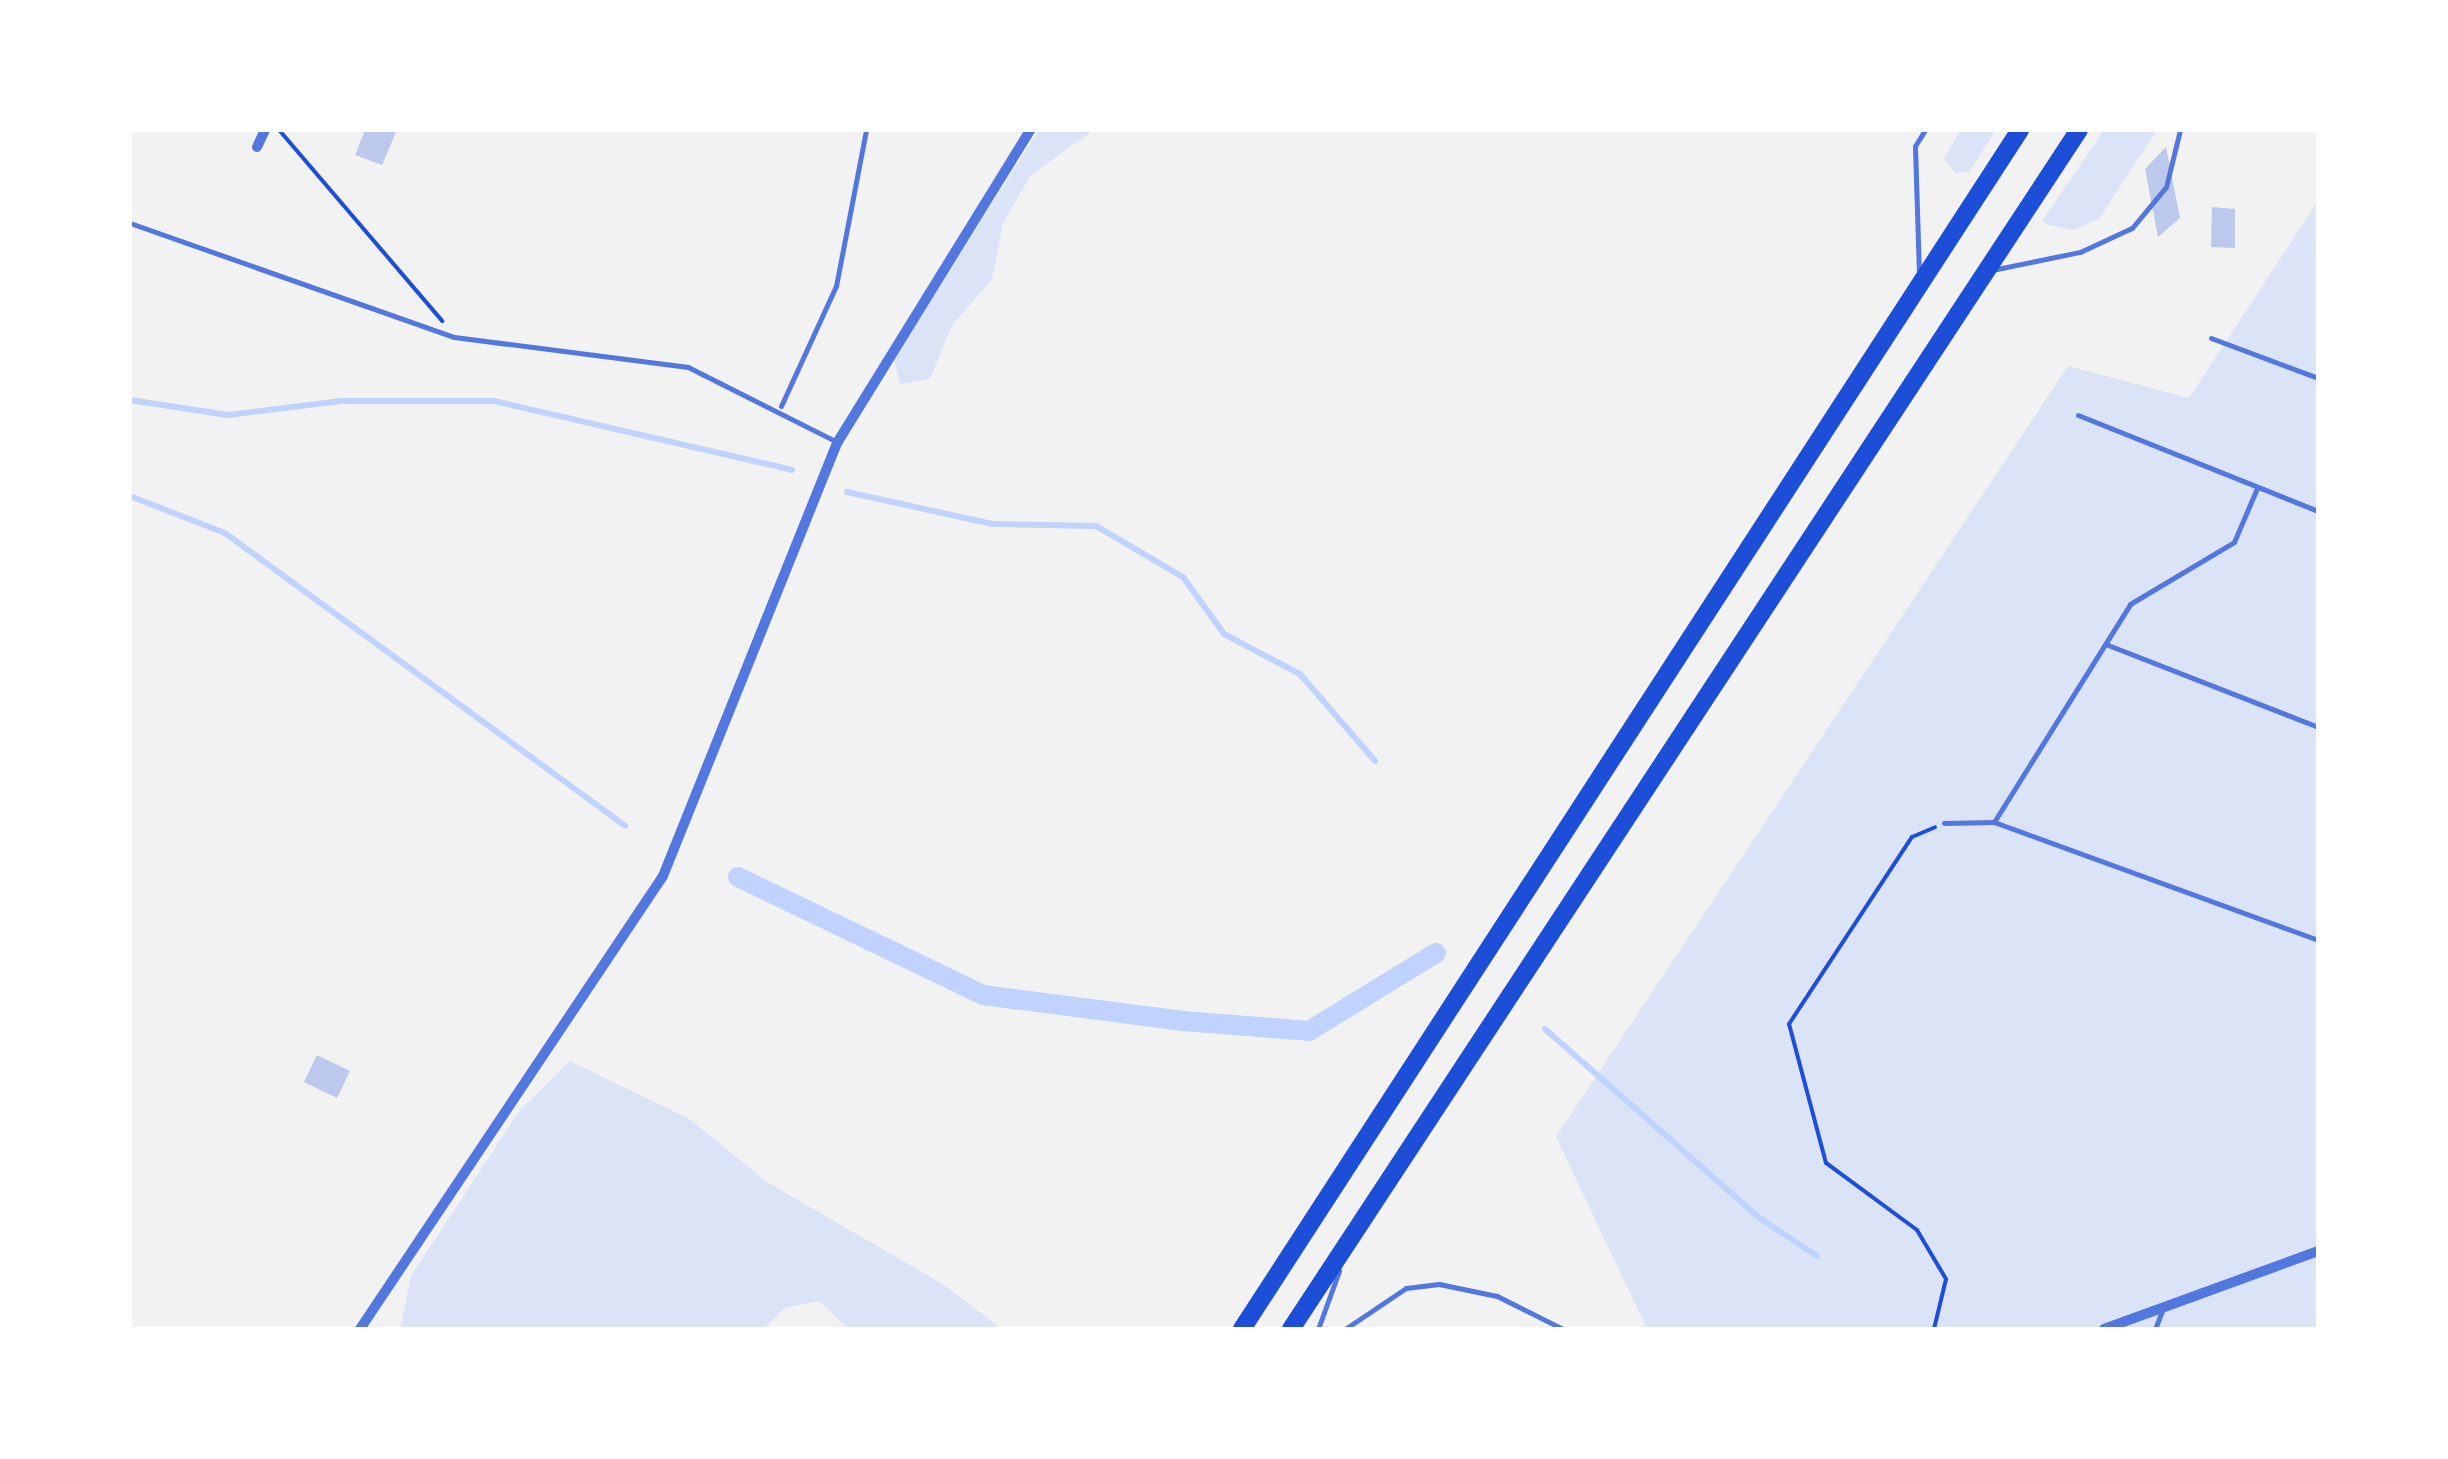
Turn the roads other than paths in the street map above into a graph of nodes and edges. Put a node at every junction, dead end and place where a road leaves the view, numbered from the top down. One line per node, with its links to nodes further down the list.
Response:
1 (265, 130): 8 (street)
2 (866, 130): 14 (lane)
3 (1030, 130): 16 (street)
4 (1925, 130): 11 (lane)
5 (2020, 130): 11 (highway)
6 (2079, 130): 10 (highway)
7 (2180, 130): 10 (lane)
8 (257, 148)
9 (130, 223): 14 (lane)
10 (1989, 270): 24 (highway)
11 (1920, 283): 28 (highway)
12 (2211, 338): 13 (lane)
13 (2318, 378)
14 (781, 406): 16 (lane)
15 (2078, 415): 17 (lane)
16 (837, 443): 27 (street)
17 (2257, 488): 18 (lane); 19 (lane)
18 (2318, 512)
19 (2108, 645): 20 (lane); 21 (lane)
20 (2318, 727)
21 (1994, 822): 22 (lane); 23 (lane)
22 (1944, 823)
23 (2318, 940)
24 (1354, 1233): 29 (highway); 30 (lane)
25 (2318, 1251): 26 (street)
26 (2163, 1308): 33 (street); 34 (lane)
27 (360, 1329)
28 (1242, 1329)
29 (1291, 1329)
30 (1318, 1329)
31 (1345, 1329): 32 (lane)
32 (1563, 1329)
33 (2104, 1329)
34 (2155, 1329)

